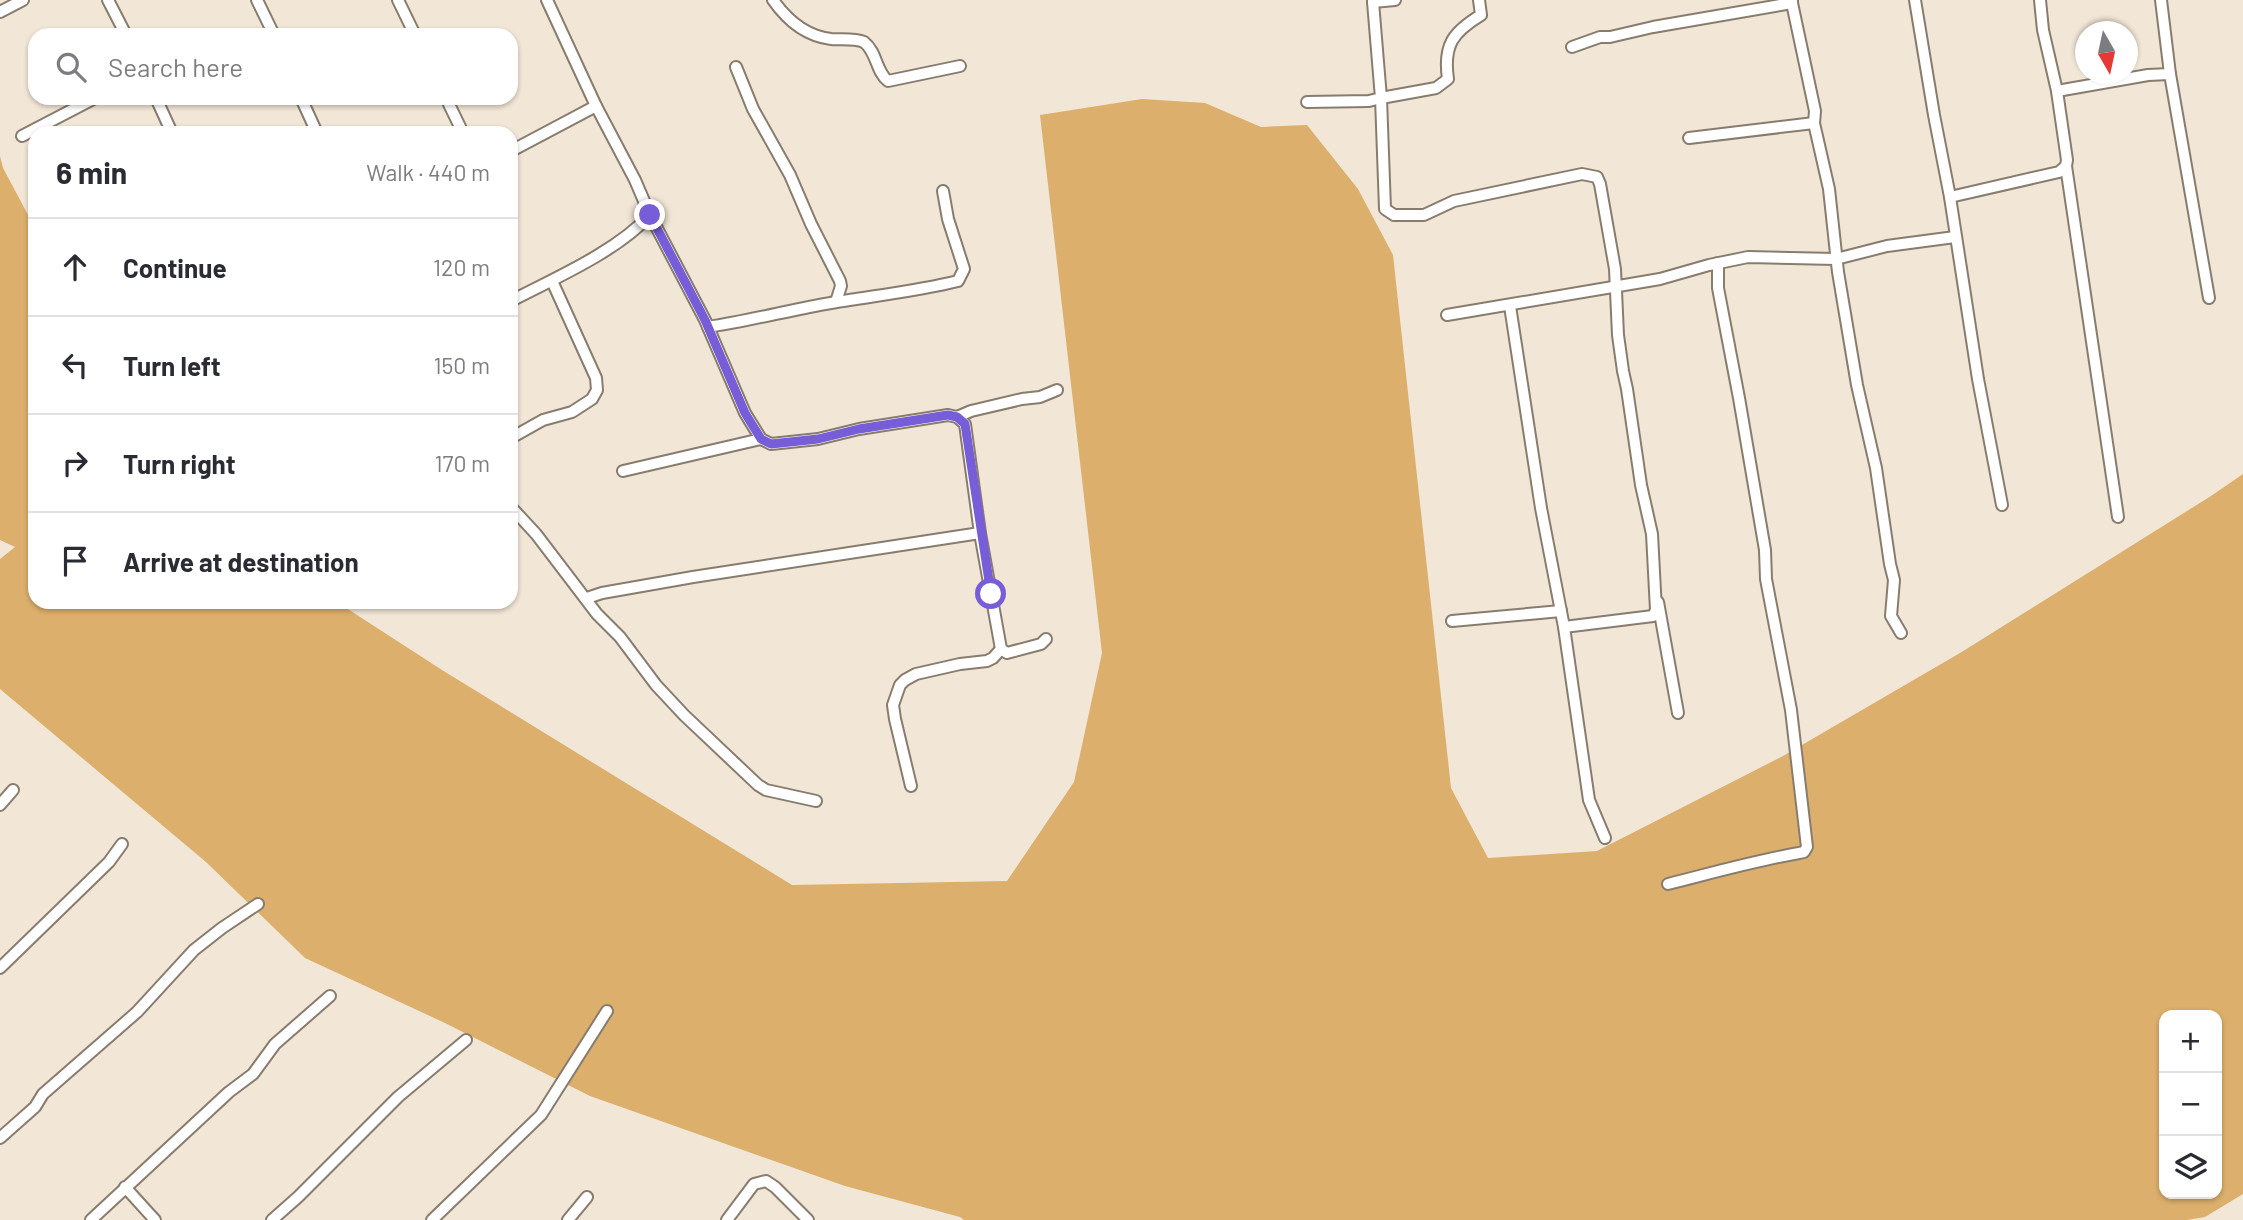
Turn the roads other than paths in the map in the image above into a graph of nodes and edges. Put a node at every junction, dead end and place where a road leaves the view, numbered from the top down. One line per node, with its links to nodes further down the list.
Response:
1 (23, 0): 14 (street)
2 (108, 0): 15 (street)
3 (257, 0): 16 (street)
4 (398, 0): 17 (street)
5 (547, 0): 29 (street)
6 (773, 0): 19 (street)
7 (1395, 0): 12 (street)
8 (1479, 0): 23 (street)
9 (1914, 0): 41 (street)
10 (2040, 0): 22 (street)
11 (2161, 0): 21 (street)
12 (1373, 1): 23 (street)
13 (1792, 2): 18 (street); 30 (street)
14 (0, 12)
15 (122, 28)
16 (271, 28)
17 (412, 28)
18 (1572, 47)
19 (960, 66)
20 (736, 67): 50 (street)
21 (2170, 74): 22 (street); 49 (street)
22 (2057, 91): 39 (street)
23 (1381, 98): 24 (street); 47 (street)
24 (1307, 103)
25 (82, 105): 31 (street)
26 (159, 105): 32 (street)
27 (304, 105): 33 (street)
28 (449, 105): 34 (street)
29 (596, 106): 38 (street); 42 (street)
30 (1814, 122): 37 (street); 44 (street)
31 (41, 126)
32 (169, 126)
33 (314, 126)
34 (460, 126)
35 (28, 133): 36 (street)
36 (22, 136)
37 (1689, 138)
38 (518, 147)
39 (2066, 166): 41 (street); 61 (street)
40 (943, 191): 50 (street)
41 (1950, 197): 43 (street)
42 (650, 215): 46 (street); 53 (street)
43 (1955, 237): 44 (street); 59 (street)
44 (1836, 259): 45 (street); 68 (street)
45 (1718, 263): 47 (street); 78 (street)
46 (552, 281): 48 (street); 56 (street)
47 (1615, 287): 51 (street); 63 (street)
48 (518, 298)
49 (2209, 298)
50 (836, 302): 53 (street)
51 (1510, 306): 52 (street); 65 (street)
52 (1447, 315)
53 (708, 327): 57 (street)
54 (1057, 390): 55 (street)
55 (957, 417): 57 (street); 62 (street)
56 (518, 434)
57 (761, 439): 58 (street)
58 (623, 471)
59 (2002, 505)
60 (518, 515): 64 (street)
61 (2118, 517)
62 (981, 533): 64 (street); 70 (street)
63 (1657, 595): 67 (street); 71 (street)
64 (587, 598): 74 (street)
65 (1561, 611): 66 (street); 67 (street)
66 (1452, 621)
67 (1564, 626): 76 (street)
68 (1901, 633)
69 (1046, 639): 70 (street)
70 (1001, 649): 72 (street)
71 (1678, 713)
72 (911, 786)
73 (13, 790): 75 (street)
74 (816, 801)
75 (0, 805)
76 (1605, 838)
77 (122, 845): 80 (street)
78 (1668, 884)
79 (258, 904): 84 (street)
80 (0, 968)
81 (330, 996): 85 (street)
82 (607, 1011): 90 (street)
83 (466, 1040): 89 (street)
84 (0, 1138)
85 (125, 1187): 87 (street); 88 (street)
86 (587, 1197): 91 (street)
87 (91, 1220)
88 (155, 1220)
89 (272, 1220)
90 (432, 1220)
91 (568, 1220)
92 (727, 1220): 93 (street)
93 (808, 1220)

